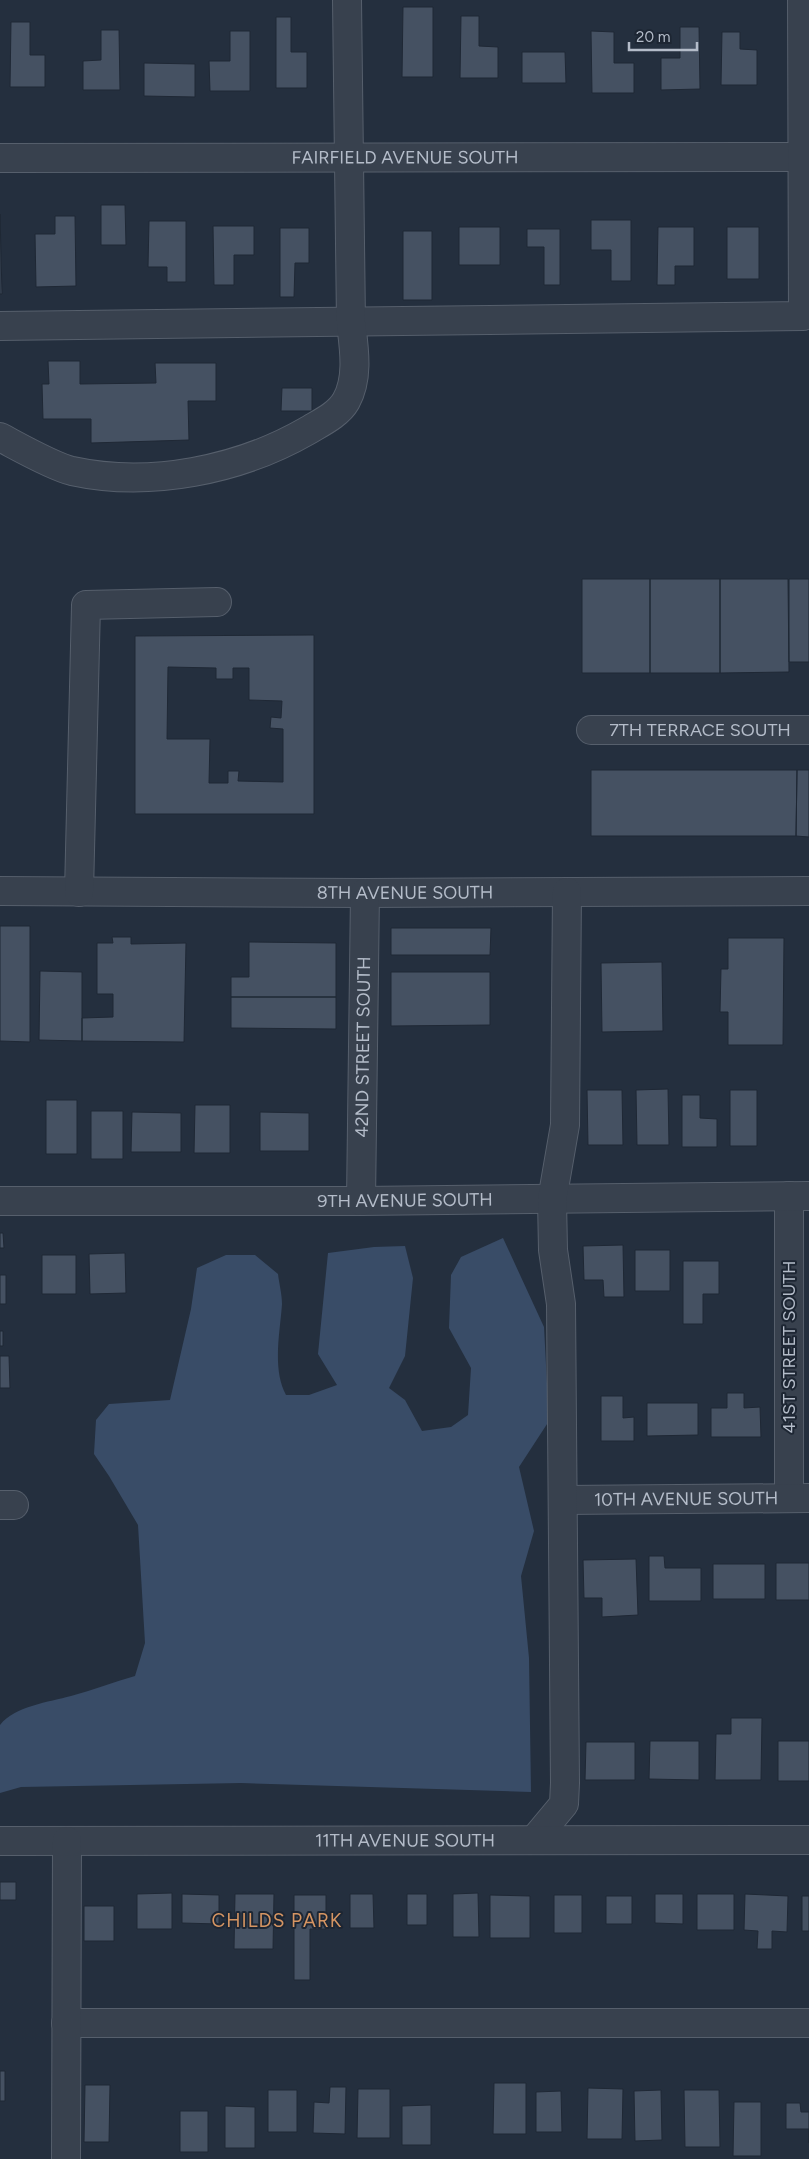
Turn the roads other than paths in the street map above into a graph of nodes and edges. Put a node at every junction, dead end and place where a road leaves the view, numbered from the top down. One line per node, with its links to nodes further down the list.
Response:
1 (347, 0): 5 (street)
2 (802, 0): 3 (street)
3 (806, 157): 5 (street, FAIRFIELD AVENUE SOUTH); 6 (street)
4 (0, 158): 5 (street, FAIRFIELD AVENUE SOUTH)
5 (349, 158): 6 (street)
6 (351, 323): 7 (street); 8 (street)
7 (0, 326)
8 (0, 437)
9 (217, 602): 14 (street)
10 (591, 730): 11 (street, 7TH TERRACE SOUTH)
11 (809, 730)
12 (0, 891): 14 (street, 8TH AVENUE SOUTH)
13 (809, 891): 15 (street, 8TH AVENUE SOUTH)
14 (79, 892): 16 (street, 8TH AVENUE SOUTH)
15 (567, 892): 16 (street, 8TH AVENUE SOUTH); 18 (street)
16 (365, 893): 20 (street, 42ND STREET SOUTH)
17 (799, 1196): 18 (street, 9TH AVENUE SOUTH); 21 (street, 41ST STREET SOUTH)
18 (552, 1200): 20 (street, 9TH AVENUE SOUTH); 23 (street)
19 (0, 1201): 20 (street, 9TH AVENUE SOUTH)
20 (361, 1201)
21 (799, 1353): 22 (street, 41ST STREET SOUTH)
22 (799, 1498): 23 (street, 10TH AVENUE SOUTH)
23 (564, 1500): 24 (street)
24 (534, 1840): 25 (street, 11TH AVENUE SOUTH); 27 (street, 11TH AVENUE SOUTH)
25 (809, 1840)
26 (0, 1841): 27 (street, 11TH AVENUE SOUTH)
27 (66, 1841): 28 (street)
28 (66, 2023): 29 (street); 30 (street)
29 (809, 2023)
30 (66, 2159)

